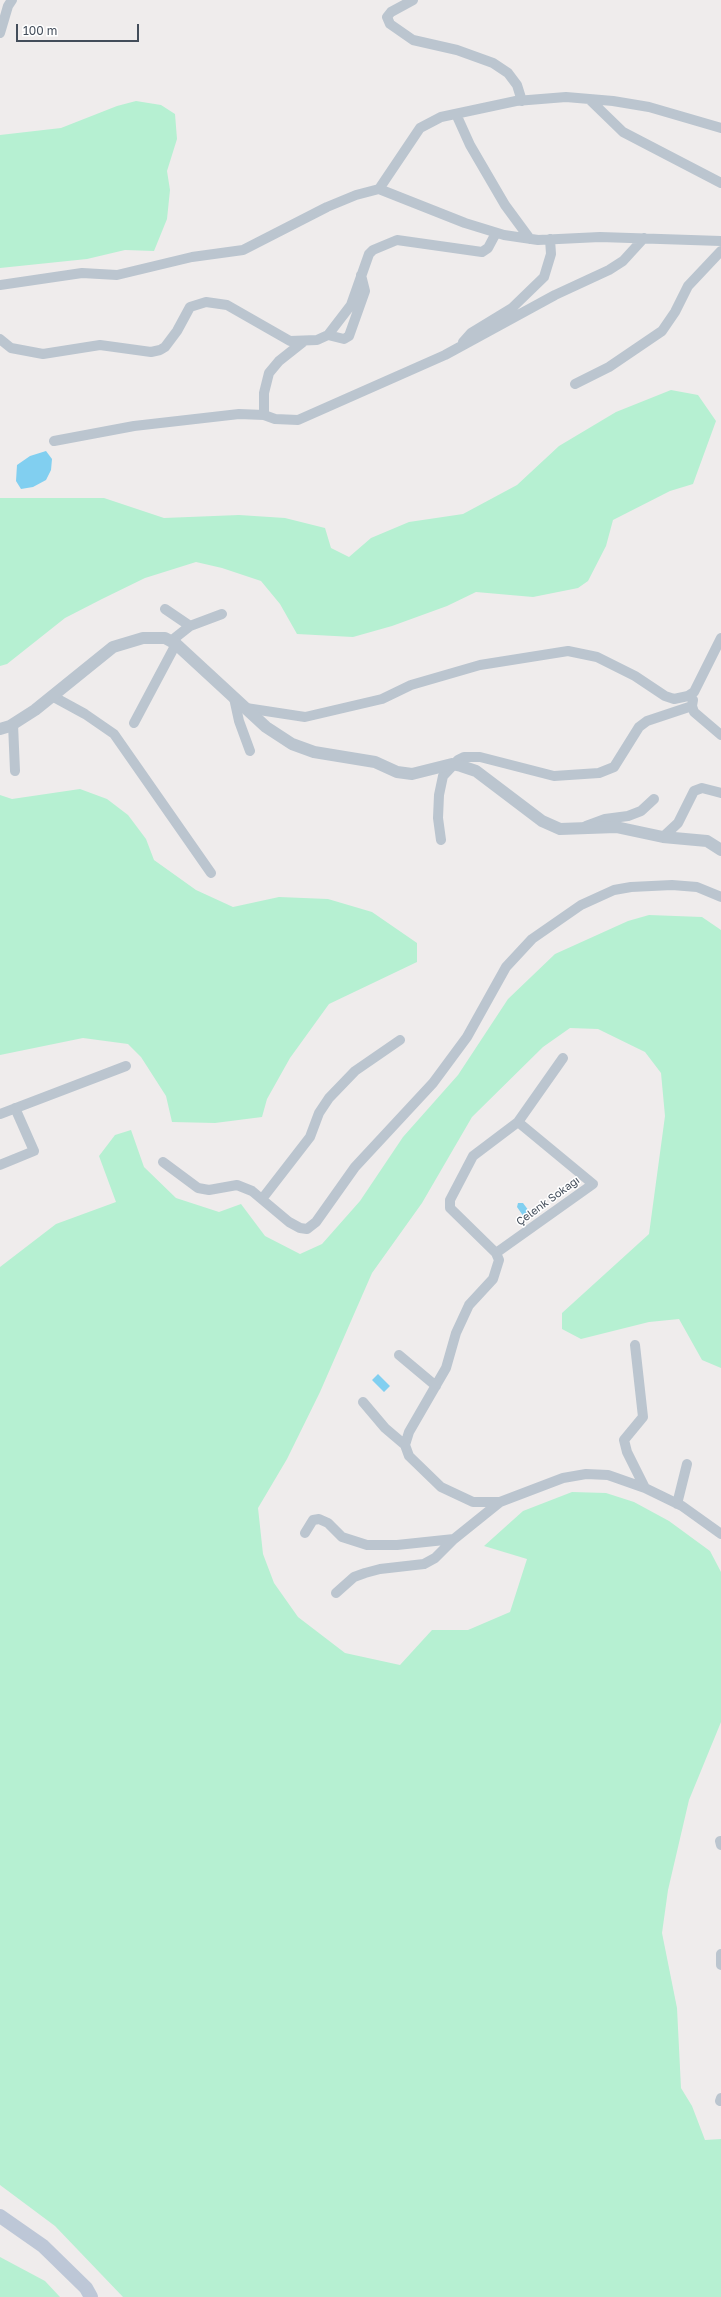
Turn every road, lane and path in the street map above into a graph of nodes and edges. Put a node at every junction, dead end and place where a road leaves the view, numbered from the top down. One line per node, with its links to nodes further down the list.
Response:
1 (12, 0): 3 (street)
2 (413, 0): 5 (street)
3 (0, 33)
4 (589, 99): 5 (street); 7 (street); 8 (street)
5 (522, 100): 6 (street)
6 (456, 114): 9 (street); 12 (street)
7 (721, 128)
8 (721, 183)
9 (379, 189): 10 (street); 17 (street)
10 (496, 233): 12 (street); 16 (street)
11 (644, 238): 13 (street); 14 (street); 21 (street)
12 (530, 239): 13 (street)
13 (550, 239): 21 (street)
14 (721, 241)
15 (721, 251): 22 (street)
16 (361, 275): 18 (street); 18 (street)
17 (0, 285)
18 (328, 335): 20 (street)
19 (0, 339): 20 (street)
20 (303, 342): 23 (street)
21 (459, 347): 23 (street)
22 (574, 384)
23 (264, 414): 24 (street)
24 (54, 441)
25 (165, 609): 27 (street)
26 (222, 614): 27 (street)
27 (190, 626): 29 (street)
28 (721, 638): 30 (street)
29 (174, 642): 31 (street); 32 (street); 35 (street)
30 (694, 692): 33 (street); 34 (street)
31 (52, 696): 36 (street); 48 (street)
32 (234, 698): 34 (street); 39 (street)
33 (692, 706): 38 (street); 40 (street)
34 (246, 708): 40 (street)
35 (134, 723)
36 (13, 724): 37 (street); 41 (street)
37 (0, 730)
38 (721, 735)
39 (250, 751)
40 (452, 764): 44 (street); 46 (street)
41 (15, 771)
42 (721, 793): 45 (street)
43 (654, 799): 44 (street)
44 (578, 828): 45 (street)
45 (663, 837): 47 (street)
46 (441, 840)
47 (721, 850)
48 (211, 873)
49 (721, 897): 58 (street)
50 (400, 1040): 58 (street)
51 (563, 1058): 55 (street)
52 (126, 1066): 53 (street)
53 (15, 1108): 54 (street); 57 (street)
54 (0, 1114)
55 (518, 1122): 59 (street); 59 (street, Çelenk Sokağı)
56 (163, 1162): 58 (street)
57 (0, 1165)
58 (262, 1199)
59 (496, 1253): 62 (street)
60 (635, 1345): 66 (street)
61 (399, 1355): 62 (street)
62 (436, 1386): 64 (street)
63 (363, 1402): 64 (street)
64 (405, 1445): 67 (street)
65 (687, 1464): 68 (street)
66 (645, 1488): 67 (street); 68 (street)
67 (500, 1502): 71 (street)
68 (677, 1504): 70 (street)
69 (305, 1533): 71 (street)
70 (721, 1534)
71 (454, 1539): 72 (street)
72 (336, 1593)
73 (721, 1954): 74 (street)
74 (721, 1964)
75 (0, 2216): 76 (main road)
76 (91, 2297)

